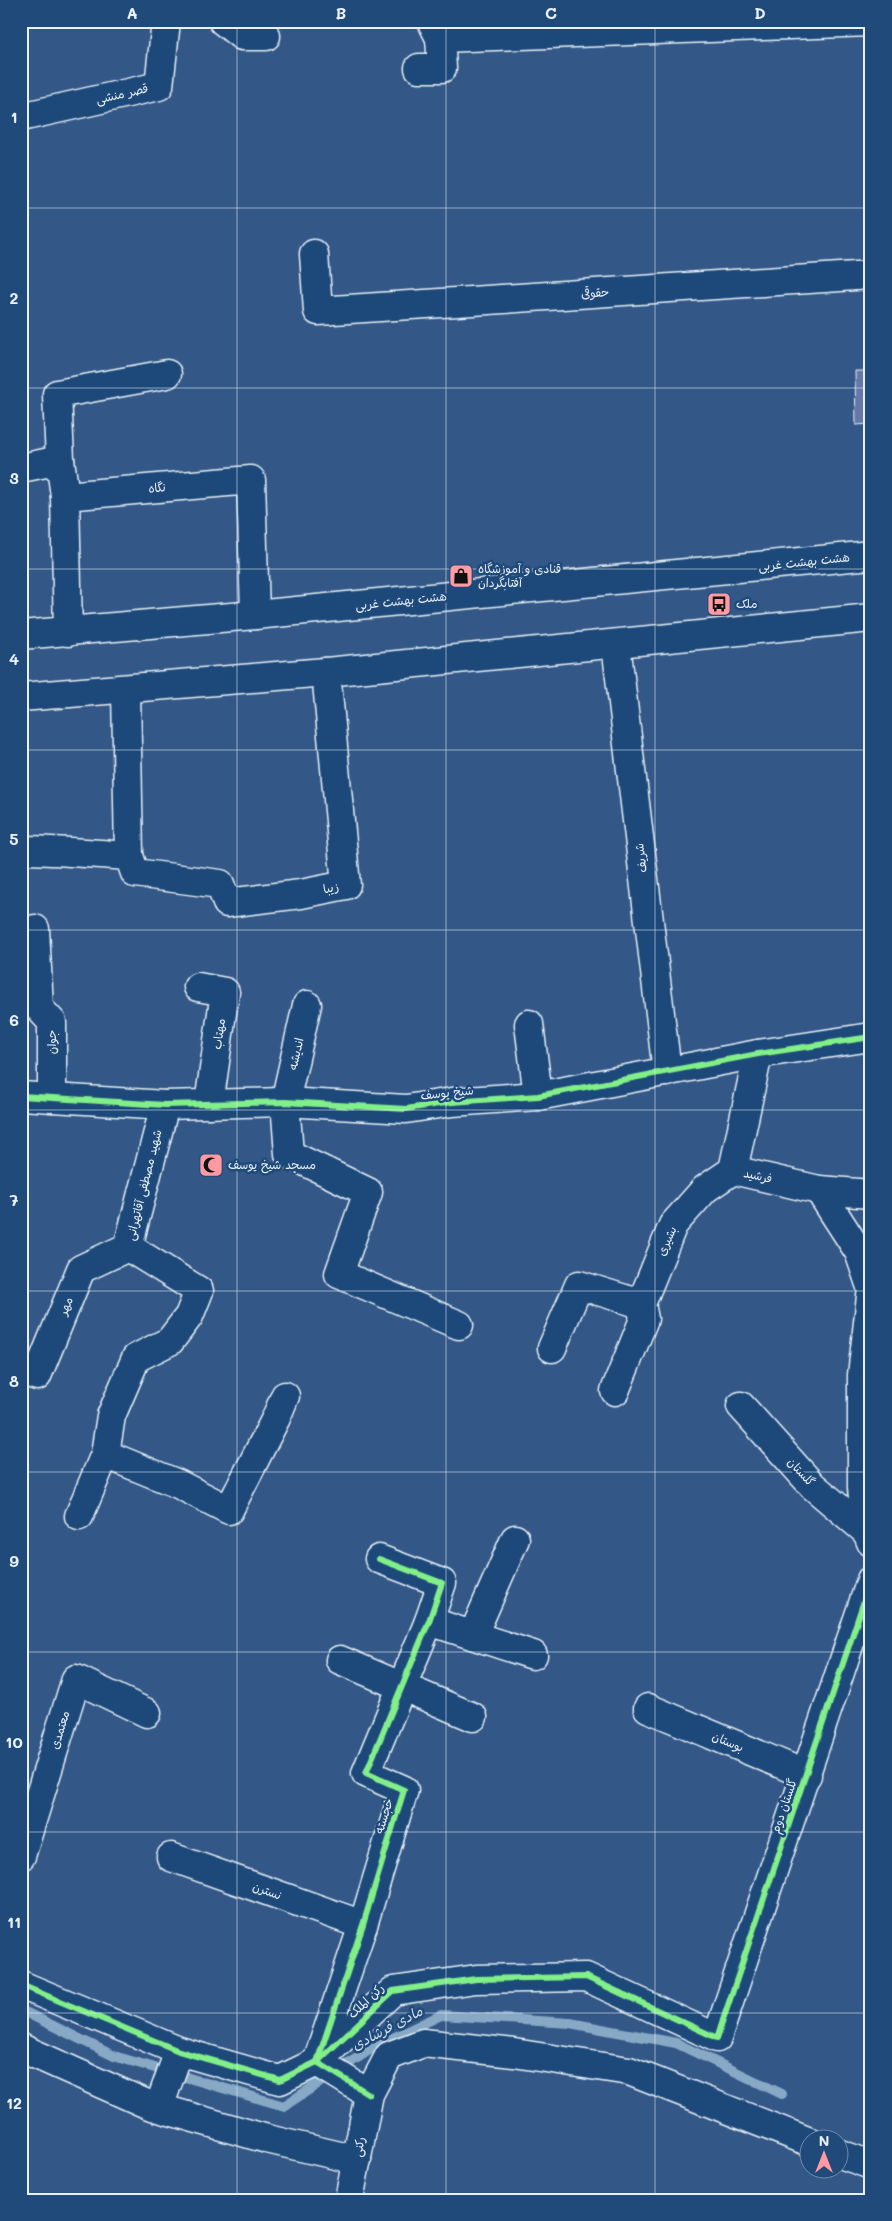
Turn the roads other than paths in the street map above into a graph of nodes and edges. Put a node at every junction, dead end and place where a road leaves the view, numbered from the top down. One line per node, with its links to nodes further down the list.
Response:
1 (166, 21): 7 (street, قصر منشی)
2 (223, 21): 5 (street)
3 (871, 22): 4 (street)
4 (436, 30): 6 (street)
5 (266, 36)
6 (419, 68)
7 (21, 117)
8 (314, 254): 9 (street, حقوقی)
9 (871, 274)
10 (167, 374): 11 (street)
11 (60, 460): 12 (street); 13 (street)
12 (21, 468)
13 (65, 496): 15 (street, نگاه); 17 (street)
14 (871, 555): 15 (street, هشت بهشت غربی)
15 (255, 615): 17 (street, هشت بهشت غربی)
16 (865, 622): 19 (street)
17 (68, 632): 18 (street, هشت بهشت غربی)
18 (21, 635)
19 (616, 644): 20 (street); 31 (street, شریف)
20 (326, 672): 21 (street); 24 (street, زیبا)
21 (126, 690): 22 (street); 24 (street)
22 (21, 697)
23 (21, 850): 24 (street)
24 (129, 856)
25 (35, 929): 34 (street, جوان)
26 (198, 987): 36 (street, مهتاب)
27 (307, 1005): 35 (street, اندیشه)
28 (529, 1024): 33 (street)
29 (871, 1037): 30 (street, شیخ یوسف)
30 (758, 1054): 31 (street, شیخ یوسف); 38 (street, فرشید)
31 (667, 1072): 33 (street, شیخ یوسف)
32 (21, 1096): 34 (street, شیخ یوسف)
33 (538, 1096): 35 (street, شیخ یوسف)
34 (52, 1098): 37 (street, شیخ یوسف)
35 (285, 1102): 36 (street, شیخ یوسف); 45 (street, اندیشه)
36 (209, 1104): 37 (street, شیخ یوسف)
37 (165, 1105): 41 (street, شهید مصطفی آقاتهرانی)
38 (733, 1170): 39 (street, فرشید); 44 (street, بشیری)
39 (819, 1190): 40 (street, فرشید); 42 (street)
40 (871, 1194)
41 (128, 1247): 47 (street, مهر); 51 (street, شهید مصطفی آقاتهرانی)
42 (871, 1287)
43 (871, 1296): 53 (street)
44 (641, 1304): 46 (street); 48 (street, بشیری)
45 (459, 1325)
46 (552, 1348)
47 (21, 1371)
48 (615, 1391)
49 (285, 1396): 51 (street)
50 (740, 1406): 53 (street, گلستان)
51 (105, 1454): 52 (street, شهید مصطفی آقاتهرانی)
52 (79, 1516)
53 (869, 1537)
54 (515, 1539): 58 (street)
55 (379, 1559): 57 (street, خجسته)
56 (871, 1580): 65 (street, گلستان دوم)
57 (429, 1621): 58 (street); 61 (street, خجسته)
58 (473, 1635): 59 (street)
59 (533, 1655)
60 (340, 1660): 61 (street)
61 (402, 1685): 64 (street); 68 (street, خجسته)
62 (648, 1708): 65 (street, بوستان)
63 (147, 1713): 66 (street, معتمدی)
64 (473, 1717)
65 (807, 1775): 70 (street, گلستان دوم)
66 (21, 1856)
67 (172, 1857): 68 (street, نسترن)
68 (363, 1925): 73 (street, خجسته)
69 (21, 1985): 72 (street, رکن الملک)
70 (716, 2038): 73 (street, رکن الملک)
71 (21, 2048): 75 (street)
72 (179, 2051): 73 (street, رکن الملک); 75 (street)
73 (317, 2062): 74 (street)
74 (369, 2094): 76 (street, رکنی); 78 (street, رکنی)
75 (160, 2108): 78 (street)
76 (800, 2138)
77 (850, 2158): 79 (street)
78 (357, 2160): 80 (street, رکنی)
79 (871, 2166)
80 (349, 2200)

